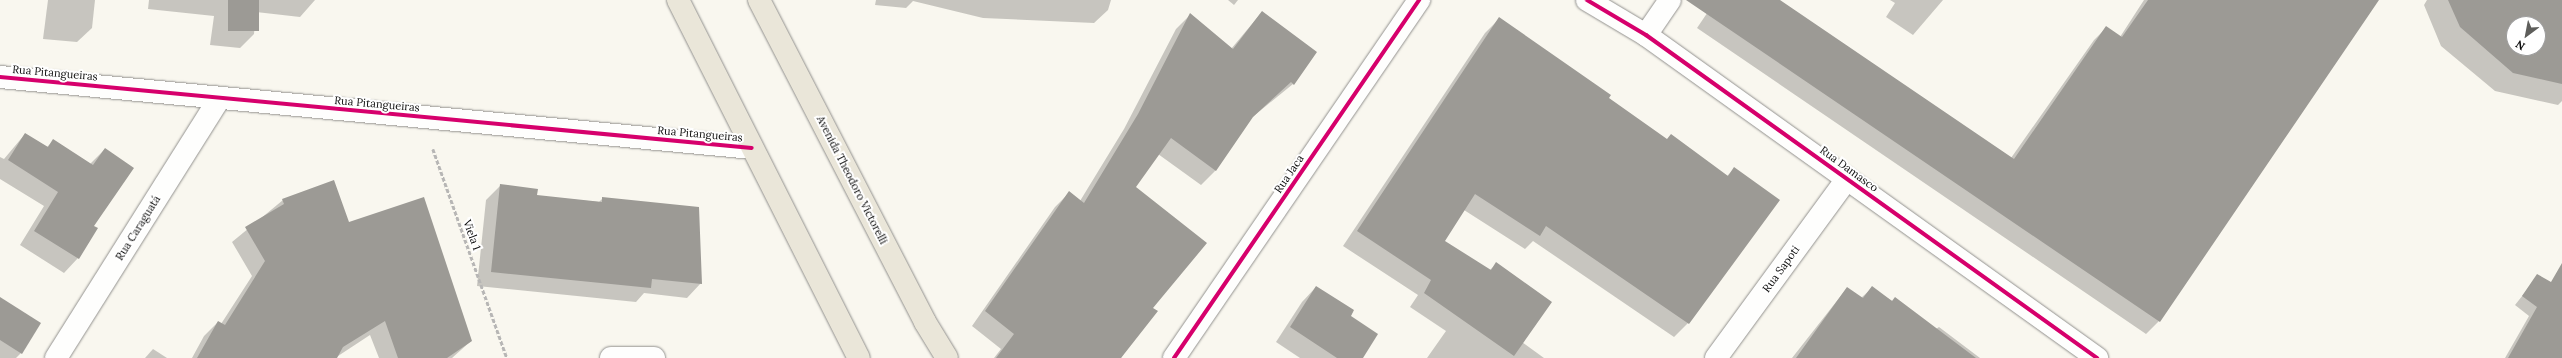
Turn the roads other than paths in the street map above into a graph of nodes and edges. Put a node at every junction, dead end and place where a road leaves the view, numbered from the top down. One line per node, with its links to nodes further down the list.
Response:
1 (678, 0): 9 (main road)
2 (759, 0): 11 (main road, Avenida Theodoro Victorelli)
3 (1419, 0): 16 (street, Rua Jaca)
4 (1587, 0): 6 (street, Rua Damasco)
5 (1670, 0): 6 (street)
6 (1646, 35): 10 (street, Rua Damasco)
7 (0, 77): 8 (street, Rua Pitangueiras)
8 (220, 98): 9 (street, Rua Pitangueiras); 12 (street, Rua Caraguatá)
9 (752, 148): 15 (main road)
10 (1847, 179): 17 (street, Rua Sapoti); 18 (street, Rua Damasco)
11 (940, 356)
12 (56, 358)
13 (611, 358): 14 (street)
14 (654, 358)
15 (859, 358)
16 (1174, 358)
17 (1716, 358)
18 (2097, 358)

